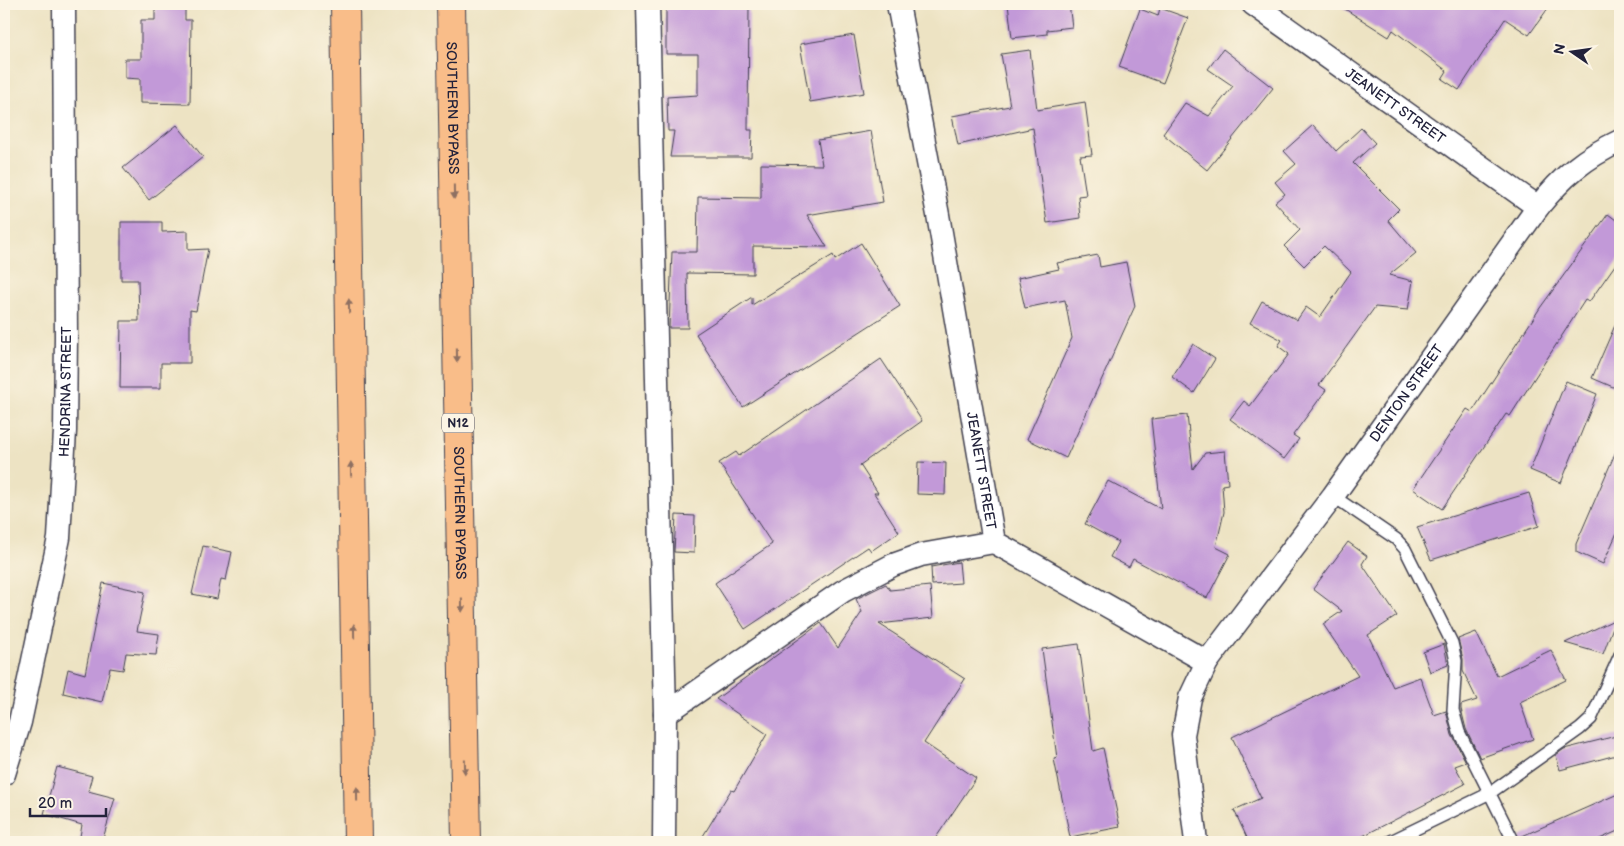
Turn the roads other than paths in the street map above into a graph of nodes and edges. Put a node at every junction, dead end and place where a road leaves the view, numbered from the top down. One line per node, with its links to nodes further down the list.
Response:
1 (64, 4): 14 (street, HENDRINA STREET)
2 (345, 4): 16 (highway, one-way to 2)
3 (450, 4): 17 (highway, SOUTHERN BYPASS / N12, one-way to 17)
4 (648, 4): 13 (street)
5 (898, 4): 10 (street, JEANETT STREET)
6 (1253, 4): 8 (street, JEANETT STREET)
7 (1620, 141): 8 (street, DENTON STREET)
8 (1538, 207): 9 (street, DENTON STREET)
9 (1333, 496): 12 (street, DENTON STREET); 15 (lane)
10 (994, 542): 12 (street, JEANETT STREET); 13 (street)
11 (1620, 655): 15 (lane)
12 (1207, 662): 19 (street)
13 (666, 714): 18 (street)
14 (4, 774)
15 (1490, 793): 20 (lane); 21 (lane)
16 (358, 842)
17 (466, 842)
18 (664, 842)
19 (1196, 842)
20 (1389, 842)
21 (1514, 842)

